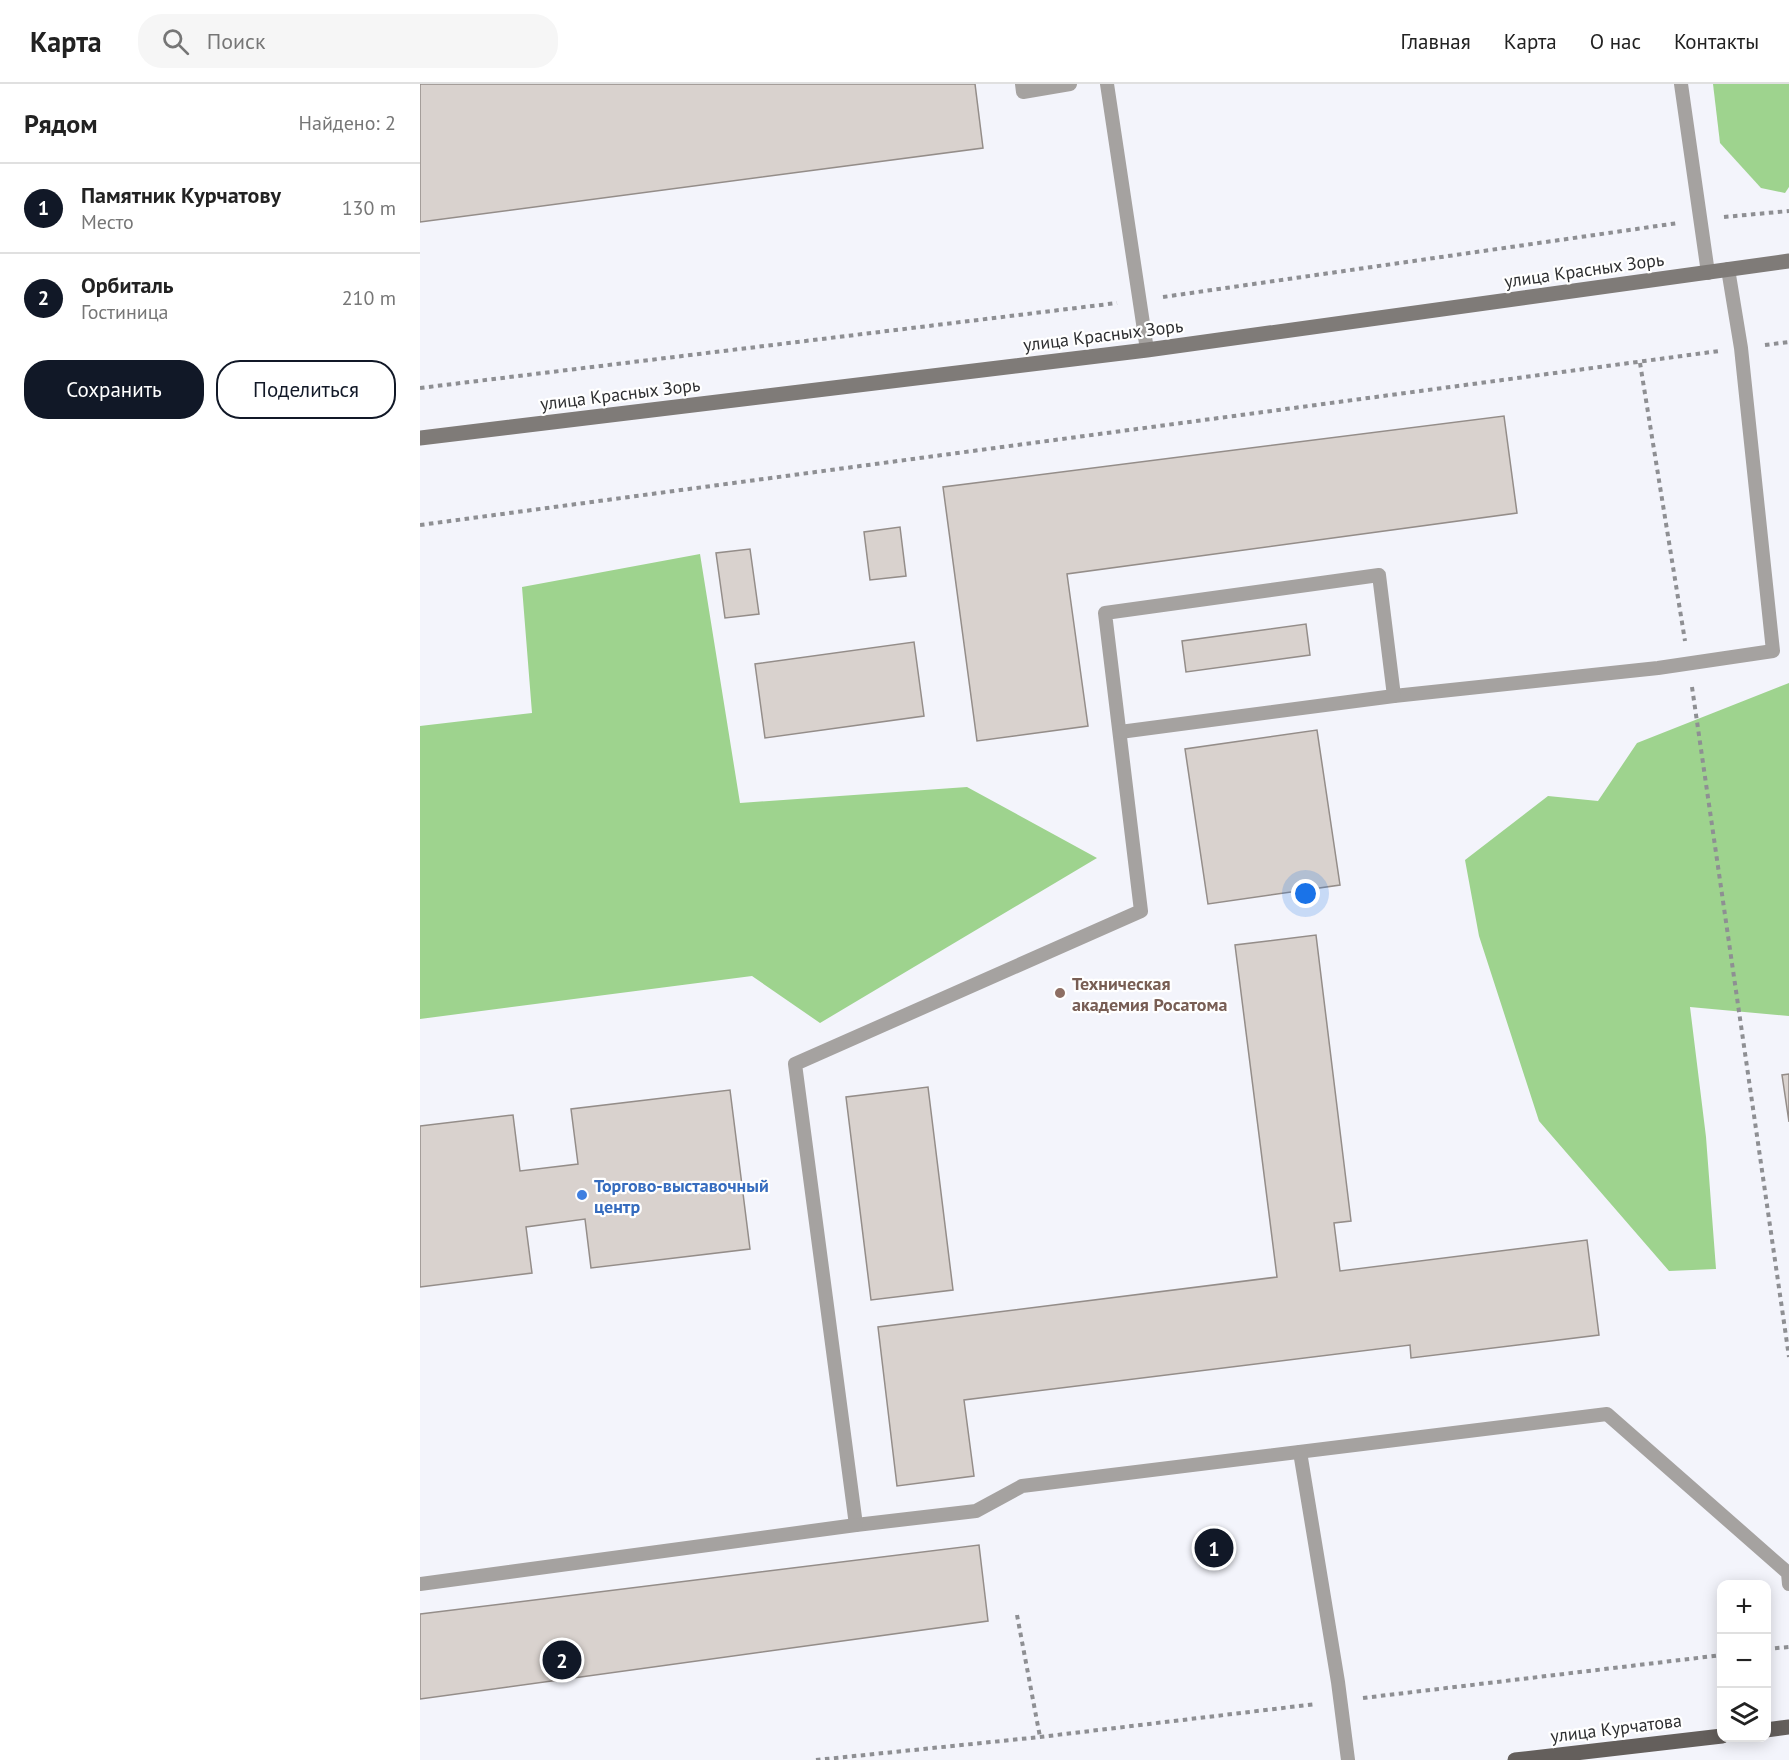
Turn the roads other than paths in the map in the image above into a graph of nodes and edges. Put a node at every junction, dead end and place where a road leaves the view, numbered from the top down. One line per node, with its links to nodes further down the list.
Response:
1 (1022, 84): 2 (lane)
2 (1070, 84)
3 (1107, 84): 8 (lane)
4 (1681, 84): 7 (lane)
5 (1789, 261): 6 (street, улица Красных Зорь)
6 (1728, 269): 7 (street, улица Красных Зорь); 10 (lane)
7 (1708, 273): 8 (street, улица Красных Зорь)
8 (1147, 350): 9 (street, улица Красных Зорь)
9 (420, 438)
10 (1394, 696): 11 (lane); 11 (lane)
11 (1120, 732): 13 (lane)
12 (1300, 1452): 13 (lane); 14 (lane); 19 (lane)
13 (856, 1525): 15 (lane)
14 (1789, 1577)
15 (420, 1584)
16 (1789, 1728): 17 (main road)
17 (1771, 1730)
18 (1717, 1737): 20 (main road, улица Курчатова)
19 (1348, 1760)
20 (1515, 1760)

